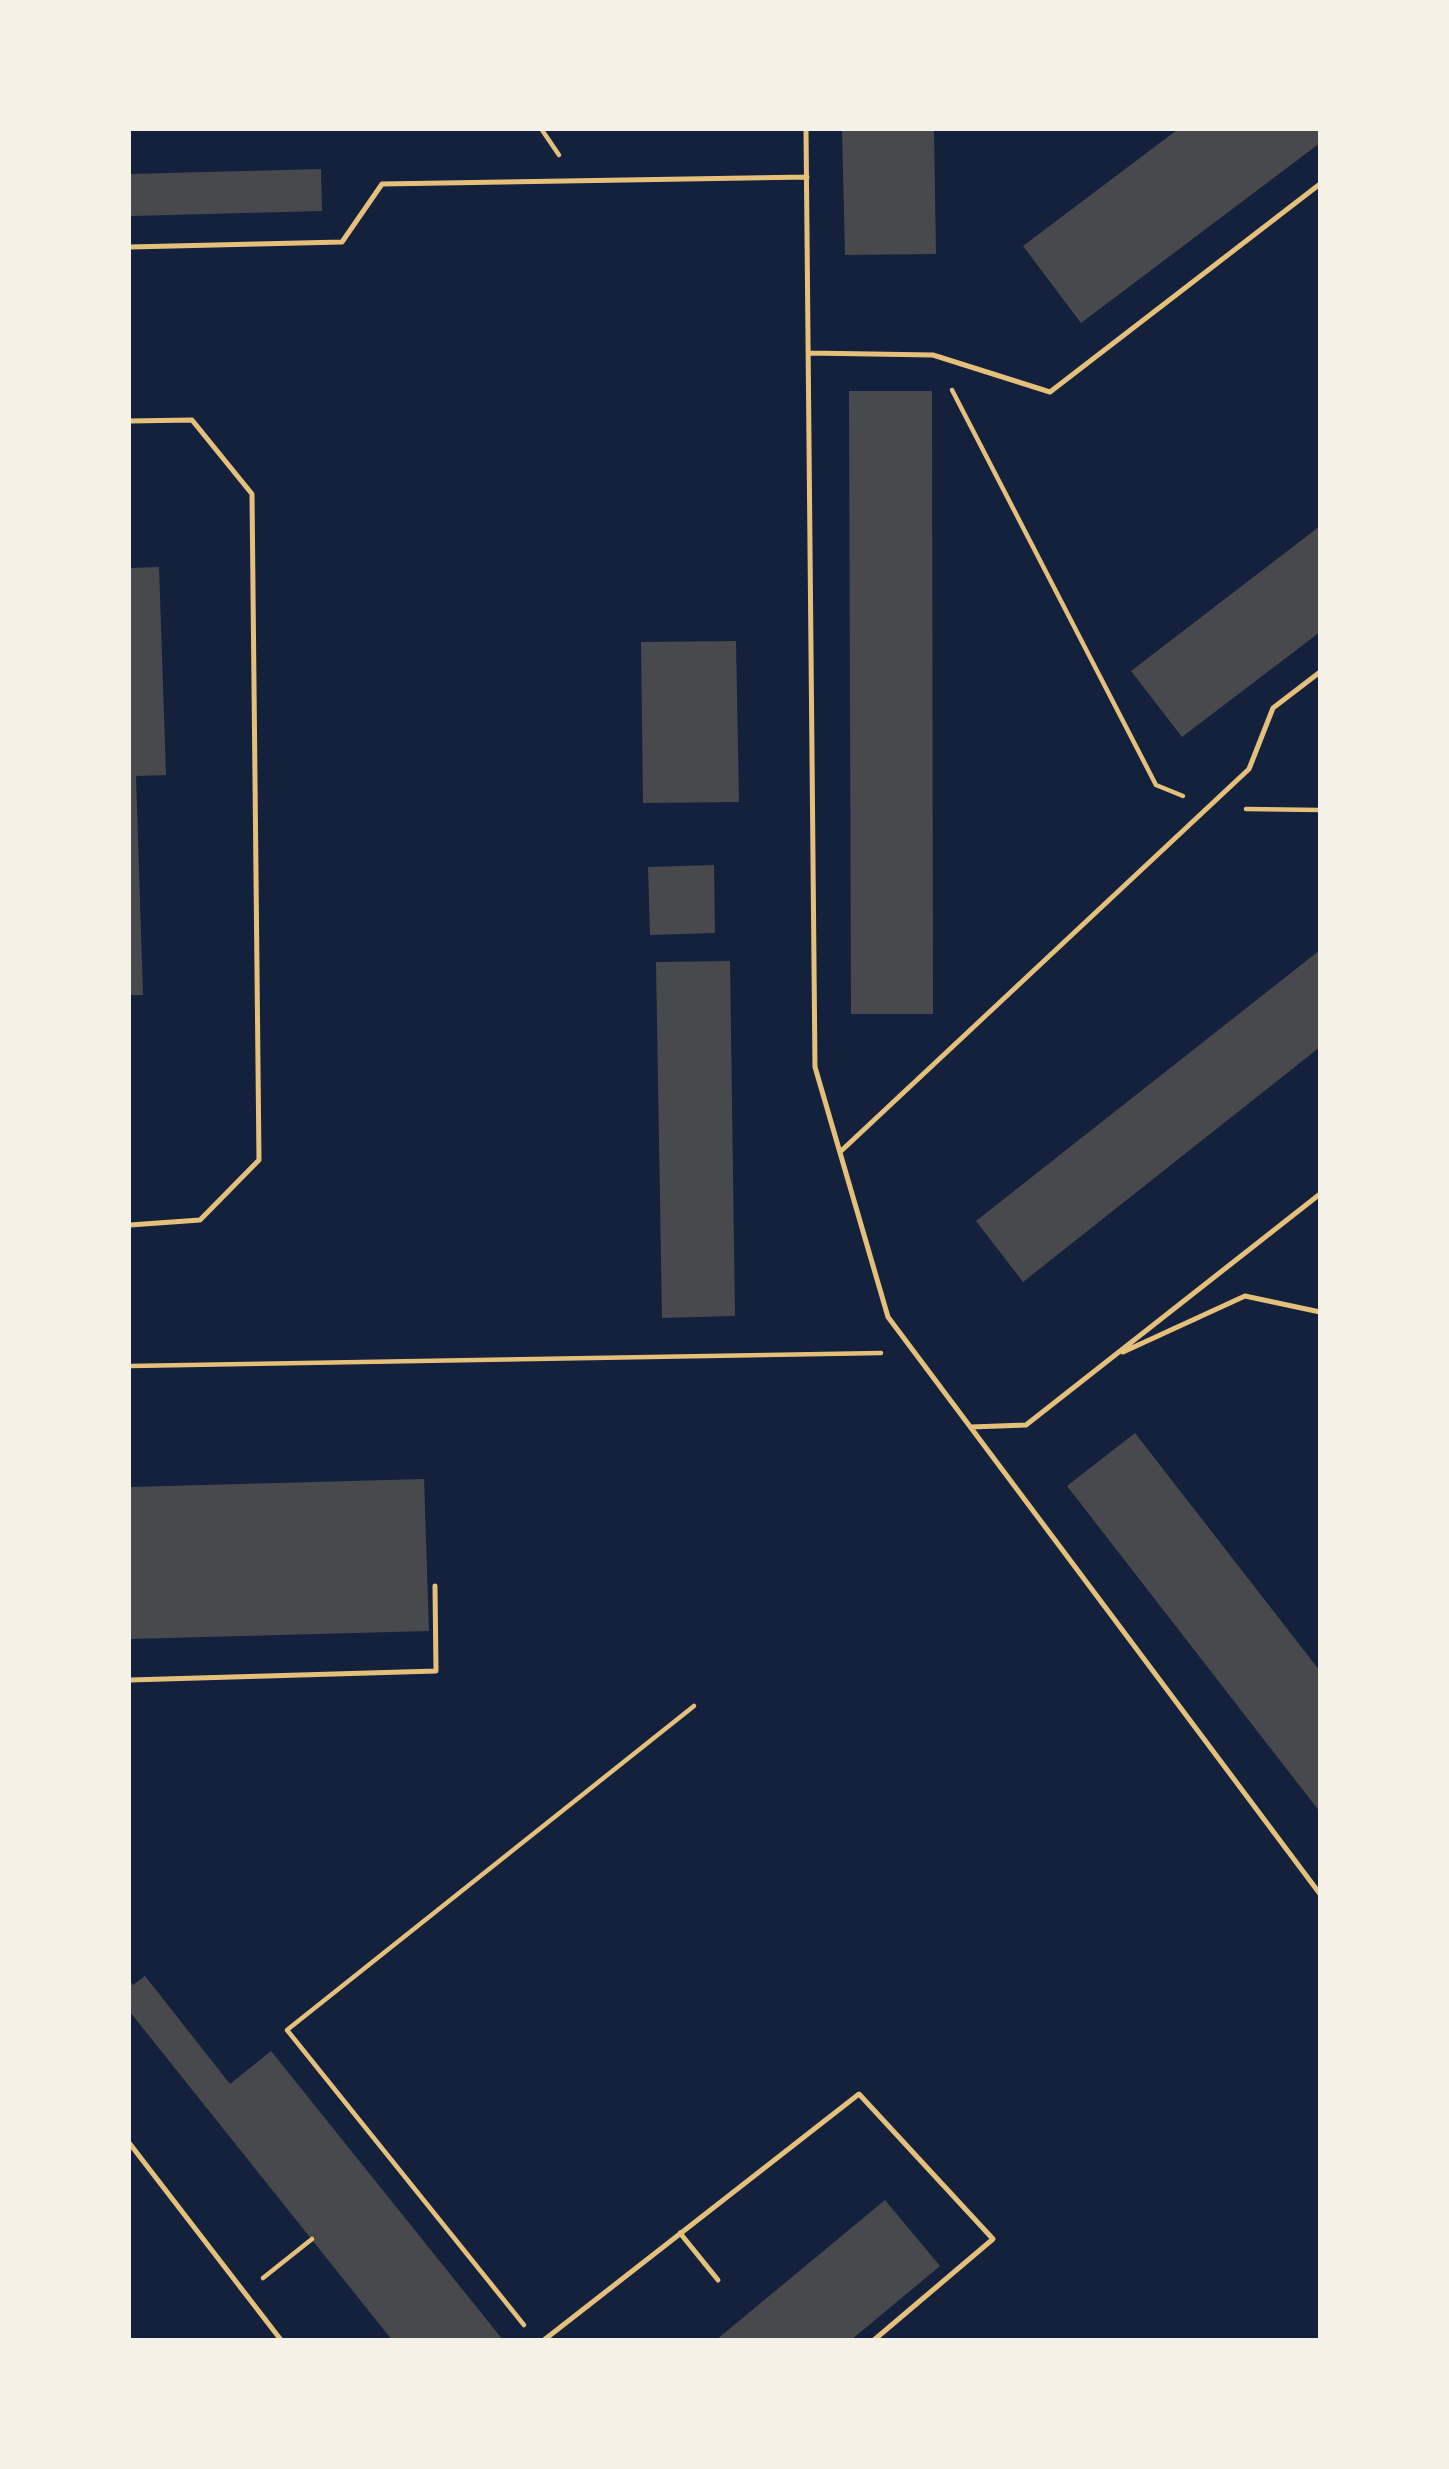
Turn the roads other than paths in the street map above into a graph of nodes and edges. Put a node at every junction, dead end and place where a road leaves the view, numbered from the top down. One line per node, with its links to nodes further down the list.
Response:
1 (806, 130): 2 (lane)
2 (807, 177): 4 (lane); 5 (lane)
3 (1320, 184): 5 (lane)
4 (130, 247)
5 (809, 353): 8 (lane)
6 (130, 421): 10 (lane)
7 (1320, 672): 8 (lane)
8 (840, 1152): 13 (lane)
9 (1320, 1194): 12 (lane)
10 (130, 1224)
11 (1320, 1312): 12 (lane)
12 (1115, 1355): 13 (lane)
13 (971, 1427): 16 (lane)
14 (435, 1586): 15 (lane)
15 (130, 1680)
16 (1320, 1894)
17 (130, 2144): 20 (lane)
18 (680, 2233): 19 (lane); 21 (lane); 22 (lane)
19 (718, 2280)
20 (281, 2340)
21 (544, 2340)
22 (874, 2340)

